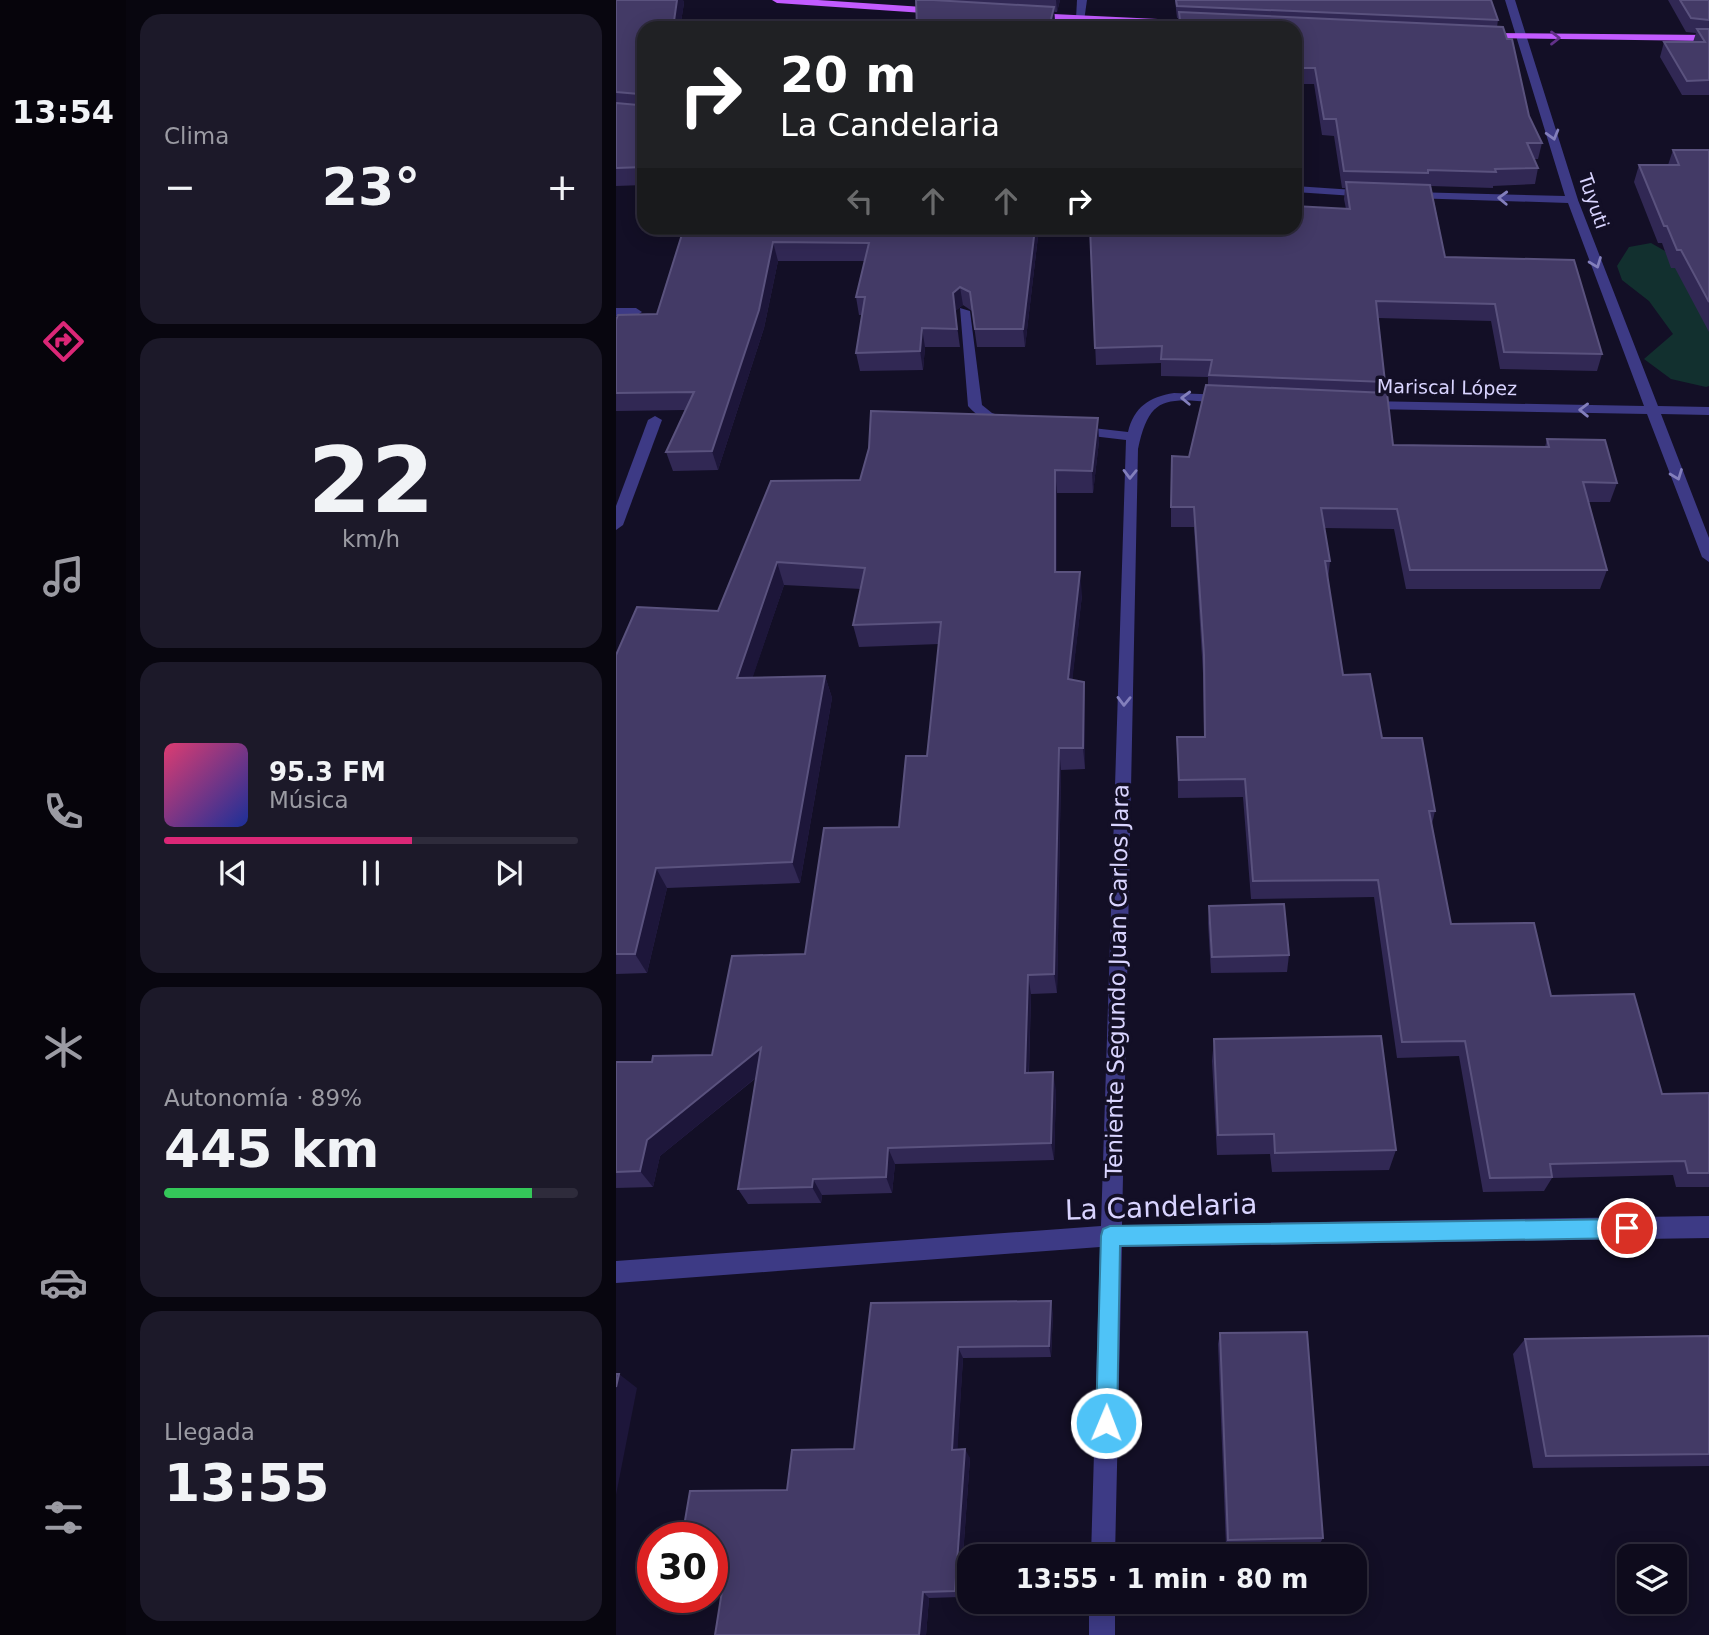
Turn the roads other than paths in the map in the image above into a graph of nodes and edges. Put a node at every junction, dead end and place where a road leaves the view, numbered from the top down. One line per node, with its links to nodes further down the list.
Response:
1 (778, 0): 4 (main road)
2 (1082, 0): 7 (street)
3 (1510, 0): 10 (street, Tuyuti)
4 (856, 3): 5 (main road)
5 (949, 12)
6 (1015, 15): 7 (main road)
7 (1081, 19): 8 (main road)
8 (1131, 21)
9 (1468, 36): 10 (main road)
10 (1524, 38): 11 (main road, one-way to 11); 15 (street, Tuyuti, one-way to 15)
11 (1709, 38)
12 (1302, 189): 13 (street)
13 (1386, 195)
14 (1399, 195): 15 (street, one-way to 14)
15 (1572, 200): 21 (street, Tuyuti, one-way to 21)
16 (964, 311): 24 (street)
17 (616, 312): 18 (street)
18 (636, 312)
19 (1246, 400): 26 (street, Teniente Segundo Juan Carlos Jara, one-way to 26)
20 (1354, 404): 21 (street, Mariscal López, one-way to 20)
21 (1653, 411): 22 (street, Mariscal López); 28 (street, Tuyuti, one-way to 28)
22 (1709, 411)
23 (655, 420): 27 (street)
24 (1023, 425)
25 (1061, 428): 26 (street)
26 (1134, 436): 30 (street, Teniente Segundo Juan Carlos Jara, one-way to 30)
27 (616, 525)
28 (1709, 557)
29 (1709, 1227): 30 (street, La Candelaria)
30 (1110, 1236): 31 (street, La Candelaria); 32 (street, Teniente Segundo Juan Carlos Jara)
31 (616, 1272)
32 (1103, 1544)
33 (1102, 1614): 34 (street)
34 (1102, 1635)

